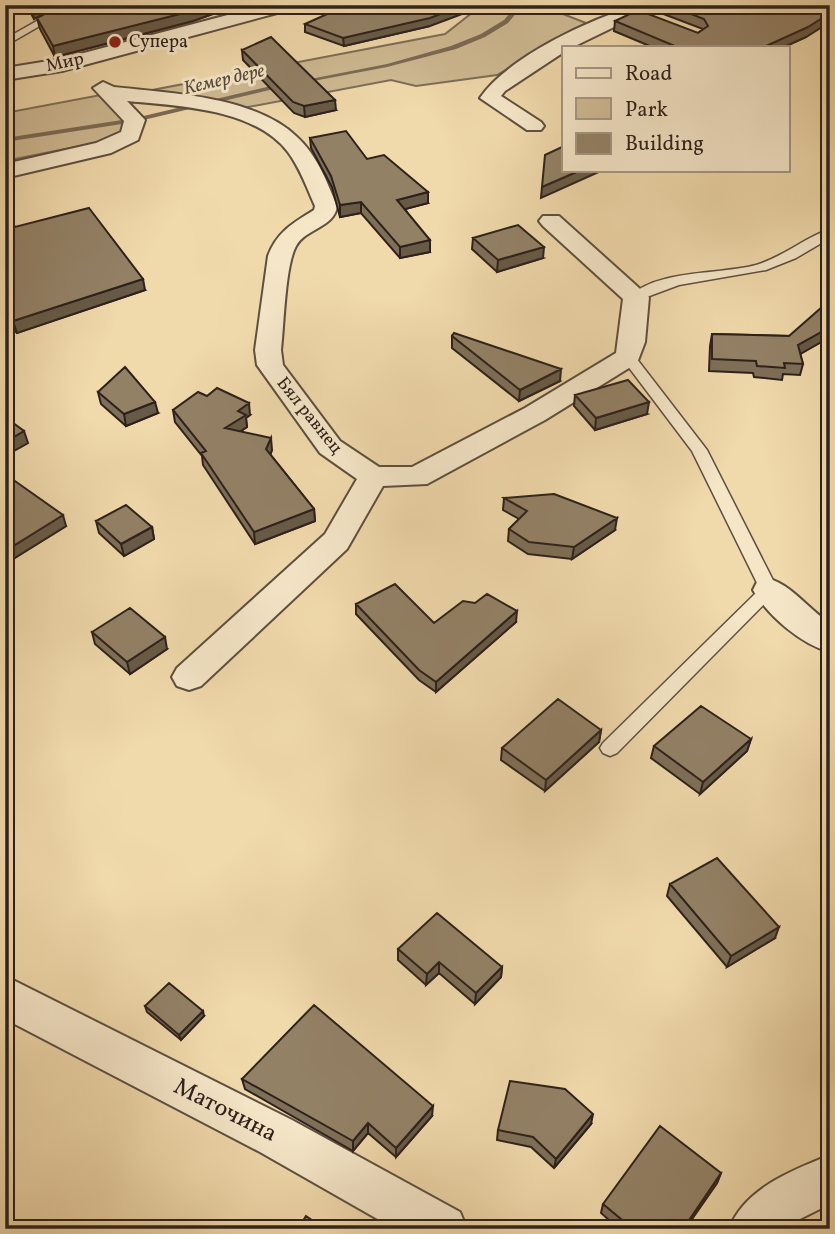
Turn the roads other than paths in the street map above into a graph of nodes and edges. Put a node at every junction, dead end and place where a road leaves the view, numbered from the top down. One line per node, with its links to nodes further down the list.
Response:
1 (72, 5): 5 (lane)
2 (286, 5): 8 (street, Мир)
3 (641, 8): 4 (street); 6 (street)
4 (658, 21)
5 (5, 44)
6 (565, 46)
7 (562, 47): 11 (street)
8 (62, 65): 9 (street, Мир); 10 (street)
9 (5, 74)
10 (111, 93): 12 (street); 17 (street, Бял равнец)
11 (534, 125)
12 (5, 171)
13 (551, 221): 15 (street)
14 (830, 233): 15 (lane)
15 (636, 297): 16 (street)
16 (628, 357): 17 (street, Бял равнец); 18 (lane)
17 (374, 476): 20 (street)
18 (769, 590): 19 (street); 21 (lane)
19 (830, 640)
20 (189, 677)
21 (610, 748)
22 (5, 996): 24 (street, Маточина)
23 (830, 1179): 25 (street)
24 (443, 1229)
25 (753, 1229)

